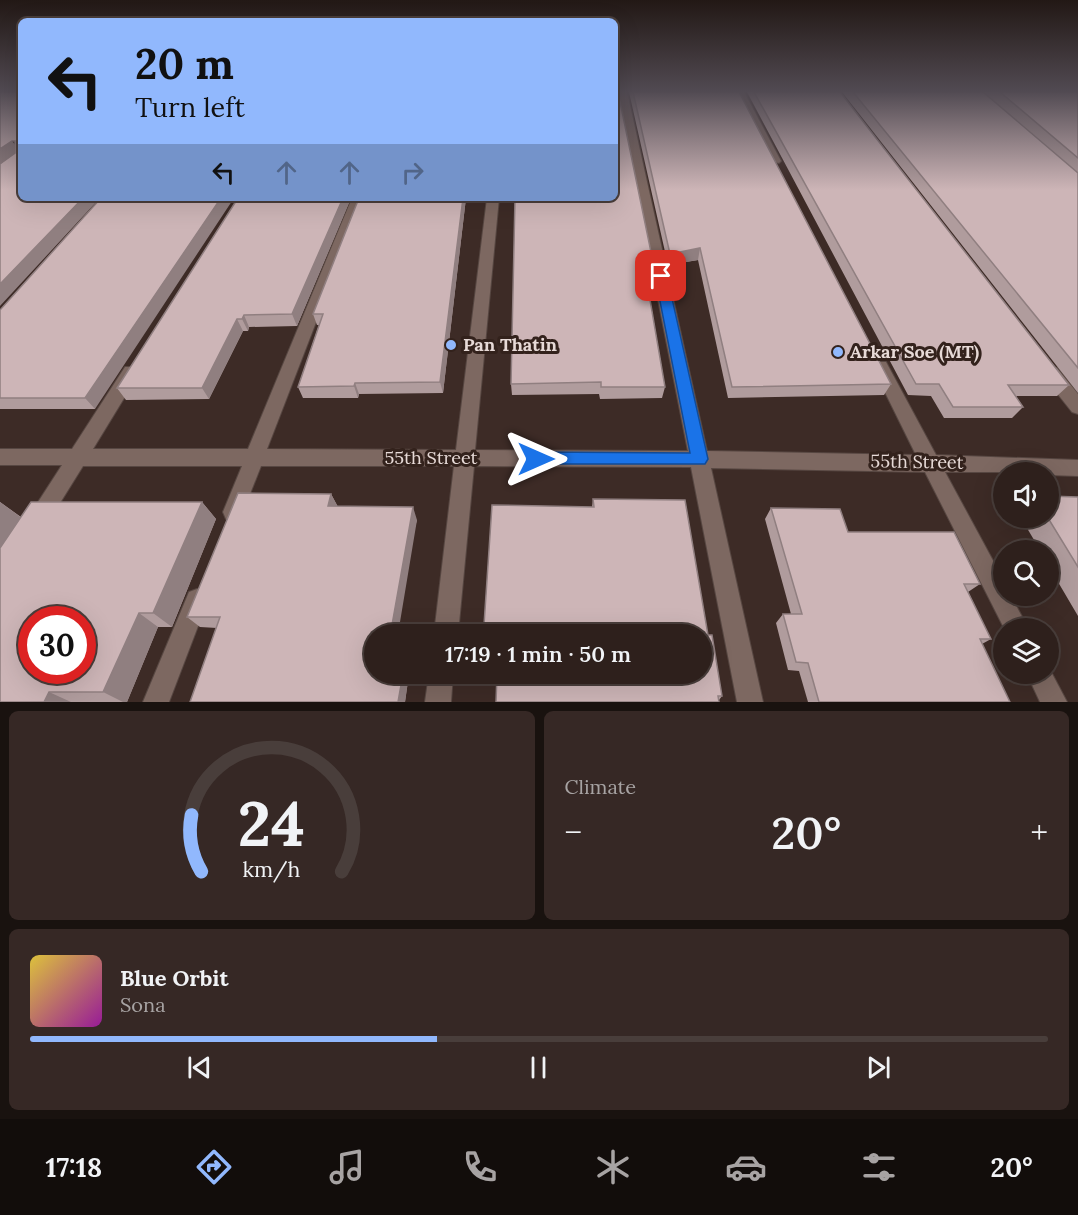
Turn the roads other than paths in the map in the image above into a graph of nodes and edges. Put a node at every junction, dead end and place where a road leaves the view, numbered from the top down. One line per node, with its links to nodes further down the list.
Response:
1 (629, 125): 14 (street)
2 (756, 125): 3 (street)
3 (783, 177)
4 (357, 201): 12 (street)
5 (493, 201): 13 (street)
6 (869, 346): 15 (street)
7 (140, 358): 11 (street)
8 (1042, 361): 9 (street)
9 (1078, 407)
10 (0, 457): 11 (street, 55th Street)
11 (77, 458): 12 (street, 55th Street); 18 (street)
12 (255, 458): 13 (street, 55th Street); 17 (street)
13 (465, 459): 14 (street, 55th Street); 21 (street)
14 (700, 459): 15 (street, 55th Street); 26 (street)
15 (929, 462): 16 (street, 55th Street); 20 (street)
16 (1078, 468)
17 (228, 525)
18 (30, 532)
19 (205, 580): 24 (street)
20 (1011, 618)
21 (447, 624)
22 (440, 684): 25 (street)
23 (1044, 684): 27 (street)
24 (156, 702)
25 (438, 702)
26 (750, 702)
27 (1054, 702)

